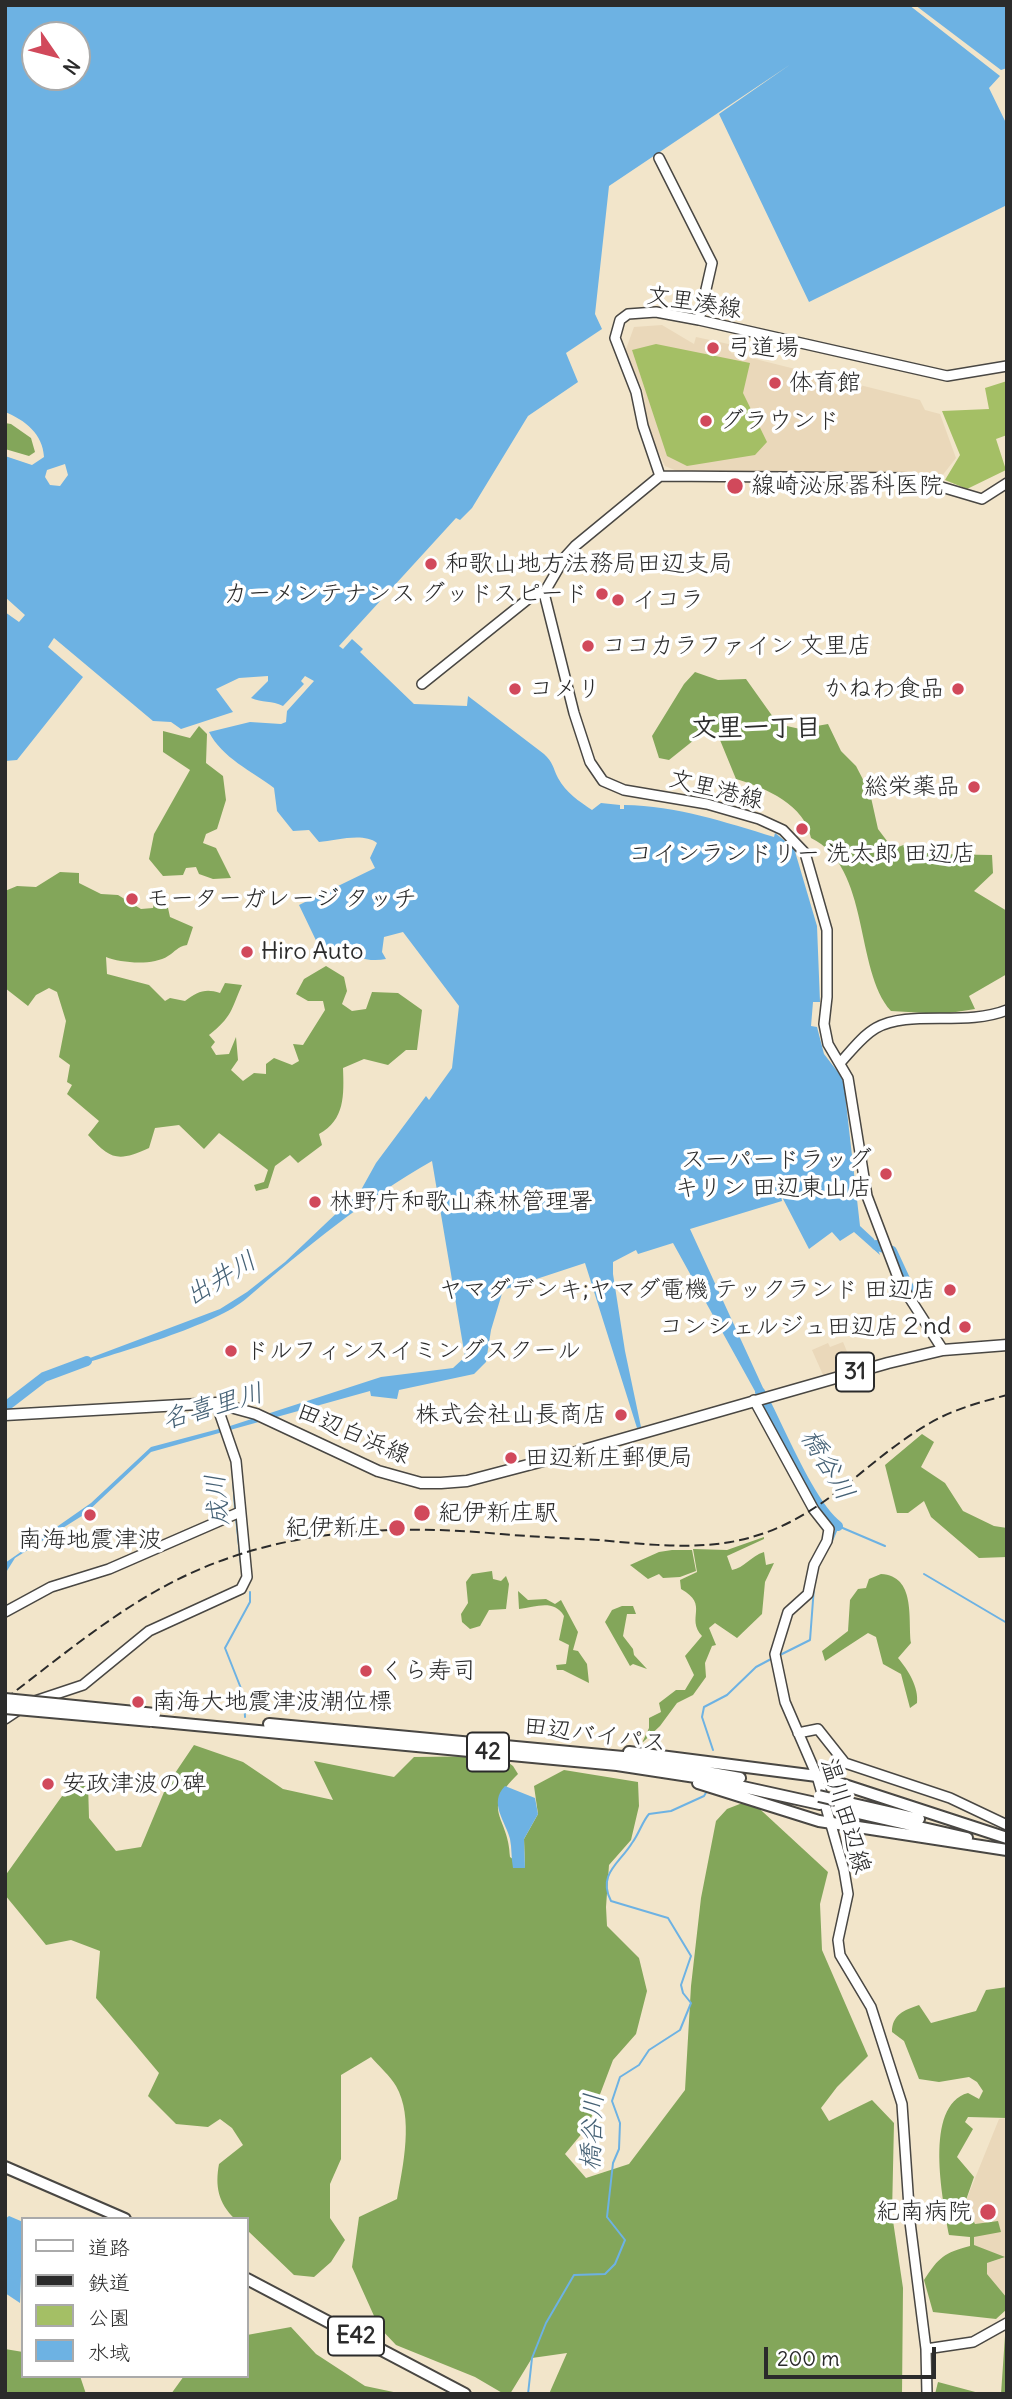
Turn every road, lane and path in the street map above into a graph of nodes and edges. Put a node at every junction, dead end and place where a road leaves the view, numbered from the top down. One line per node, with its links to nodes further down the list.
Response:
1 (659, 158): 2 (main road)
2 (699, 320): 3 (main road, 文里湊線); 4 (main road, 文里湊線)
3 (1007, 366)
4 (660, 476): 5 (main road); 6 (main road)
5 (1007, 483)
6 (544, 593): 7 (main road); 9 (main road, 文里港線)
7 (422, 684)
8 (1007, 1010): 9 (main road)
9 (840, 1063): 11 (main road, 文里港線)
10 (1007, 1345): 11 (main road, 田辺白浜線 / 31)
11 (943, 1350): 12 (main road, 田辺白浜線 / 31)
12 (760, 1399): 13 (main road, 田辺白浜線 / 31); 21 (main road, 温川田辺線)
13 (216, 1403): 14 (main road, 田辺白浜線 / 31); 15 (main road)
14 (5, 1415)
15 (240, 1512): 16 (main road); 19 (main road)
16 (5, 1612)
17 (5, 1699): 20 (highway, 田辺バイパス / 42, bridge)
18 (5, 1708): 20 (highway, 田辺バイパス / 42, bridge)
19 (5, 1718)
20 (154, 1718): 22 (highway, 田辺バイパス / 42); 23 (highway, 田辺バイパス / 42)
21 (798, 1733): 24 (main road, 温川田辺線); 28 (main road)
22 (558, 1751): 24 (highway); 25 (highway, 田辺バイパス / 42)
23 (617, 1765): 25 (highway, 田辺バイパス / 42); 27 (highway)
24 (817, 1776): 27 (main road, 温川田辺線); 29 (highway)
25 (820, 1800): 26 (highway, 田辺バイパス / 42, bridge)
26 (836, 1804): 29 (highway, 田辺バイパス / 42); 30 (highway, 田辺バイパス / 42)
27 (831, 1822): 30 (highway); 35 (main road, 温川田辺線)
28 (1007, 1825)
29 (1007, 1839)
30 (1007, 1849)
31 (5, 2167): 32 (highway)
32 (120, 2217)
33 (248, 2280): 36 (highway, E42)
34 (1007, 2323): 35 (main road)
35 (926, 2350): 37 (main road, 温川田辺線)
36 (465, 2394)
37 (927, 2394)

